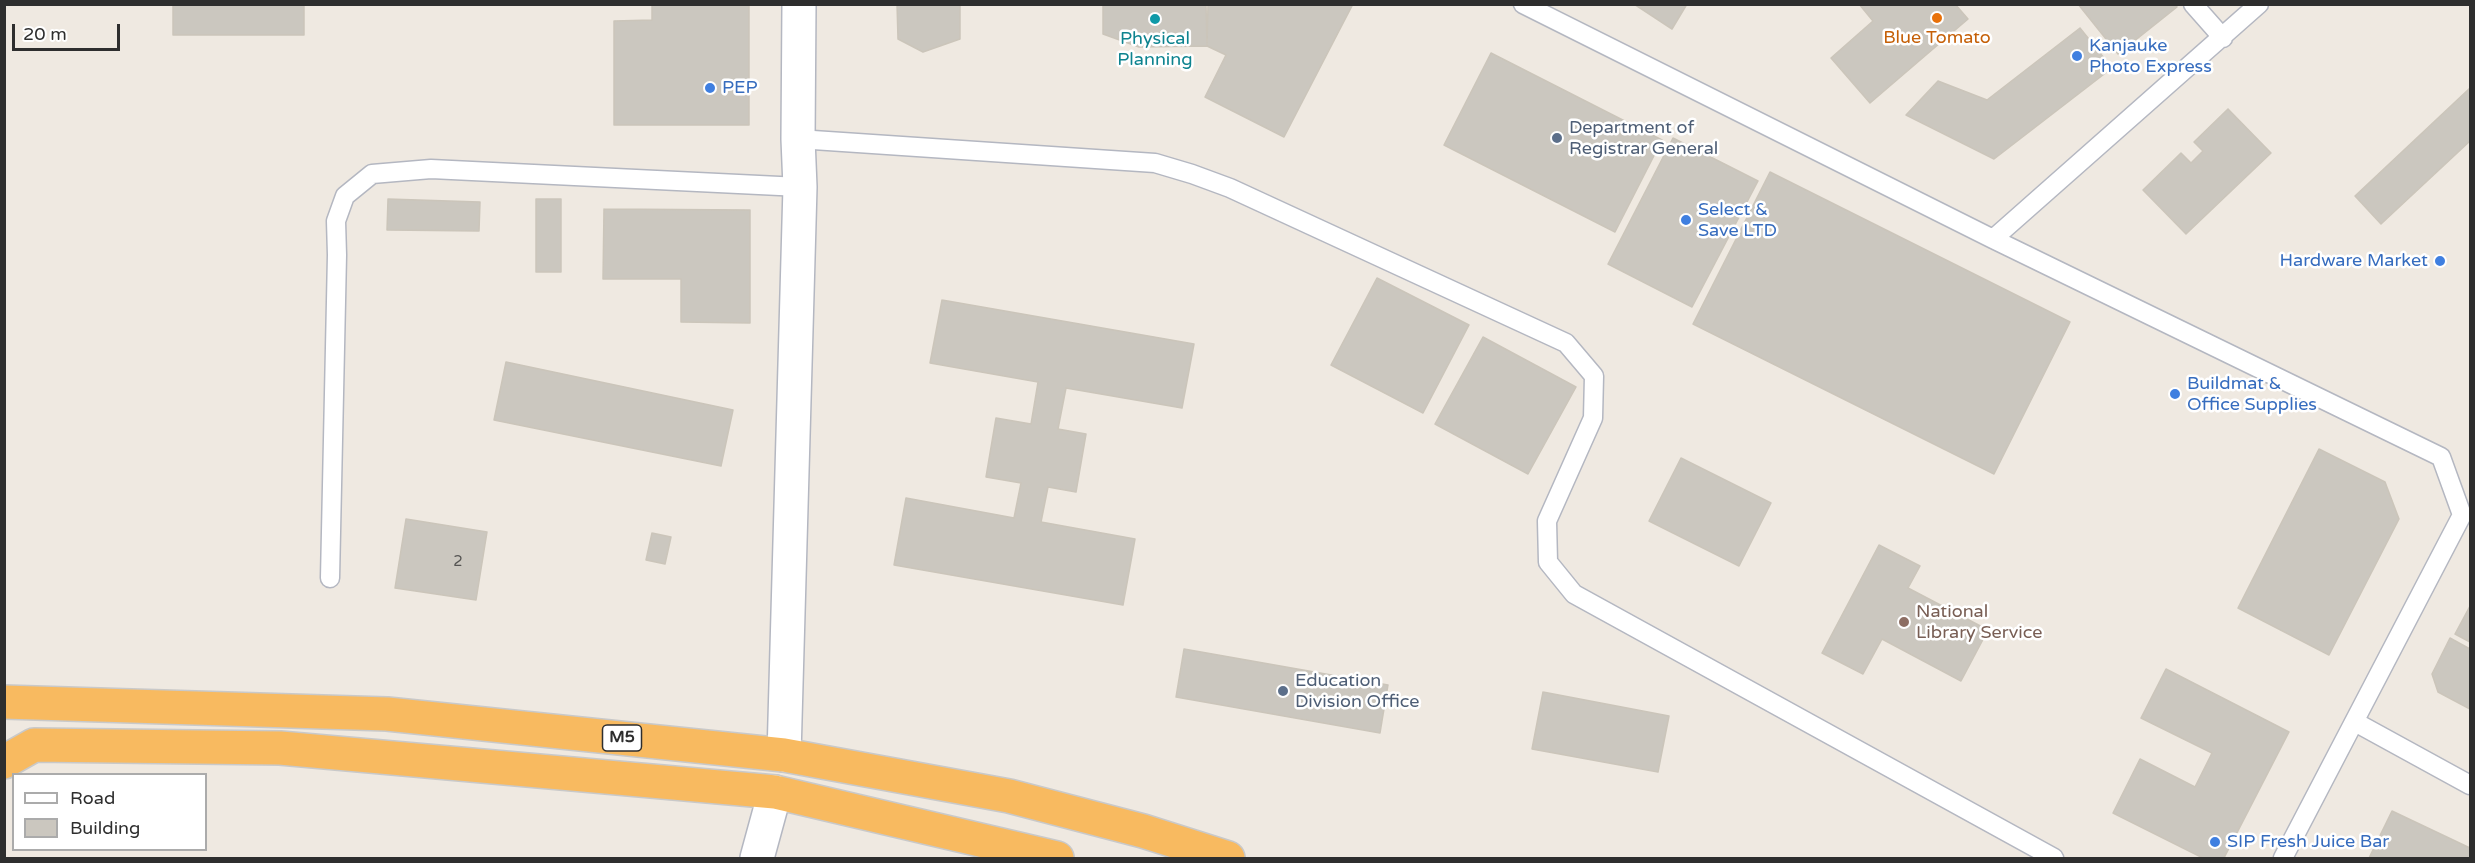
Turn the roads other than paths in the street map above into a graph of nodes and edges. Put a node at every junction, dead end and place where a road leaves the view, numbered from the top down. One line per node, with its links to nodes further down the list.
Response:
1 (799, 4): 6 (street)
2 (1522, 4): 8 (lane)
3 (2193, 4): 5 (lane)
4 (2259, 4): 5 (lane)
5 (2223, 38): 8 (lane)
6 (798, 139): 7 (street); 19 (lane)
7 (800, 187): 9 (lane); 12 (street)
8 (1993, 238): 11 (lane)
9 (330, 578)
10 (4, 702): 12 (highway, M5)
11 (2355, 722): 14 (lane); 20 (lane)
12 (784, 755): 18 (highway, M5)
13 (4, 762): 15 (highway, M5)
14 (2470, 785)
15 (775, 792): 16 (street); 17 (highway, M5)
16 (757, 858)
17 (1057, 858)
18 (1228, 858)
19 (2054, 858)
20 (2283, 858)

